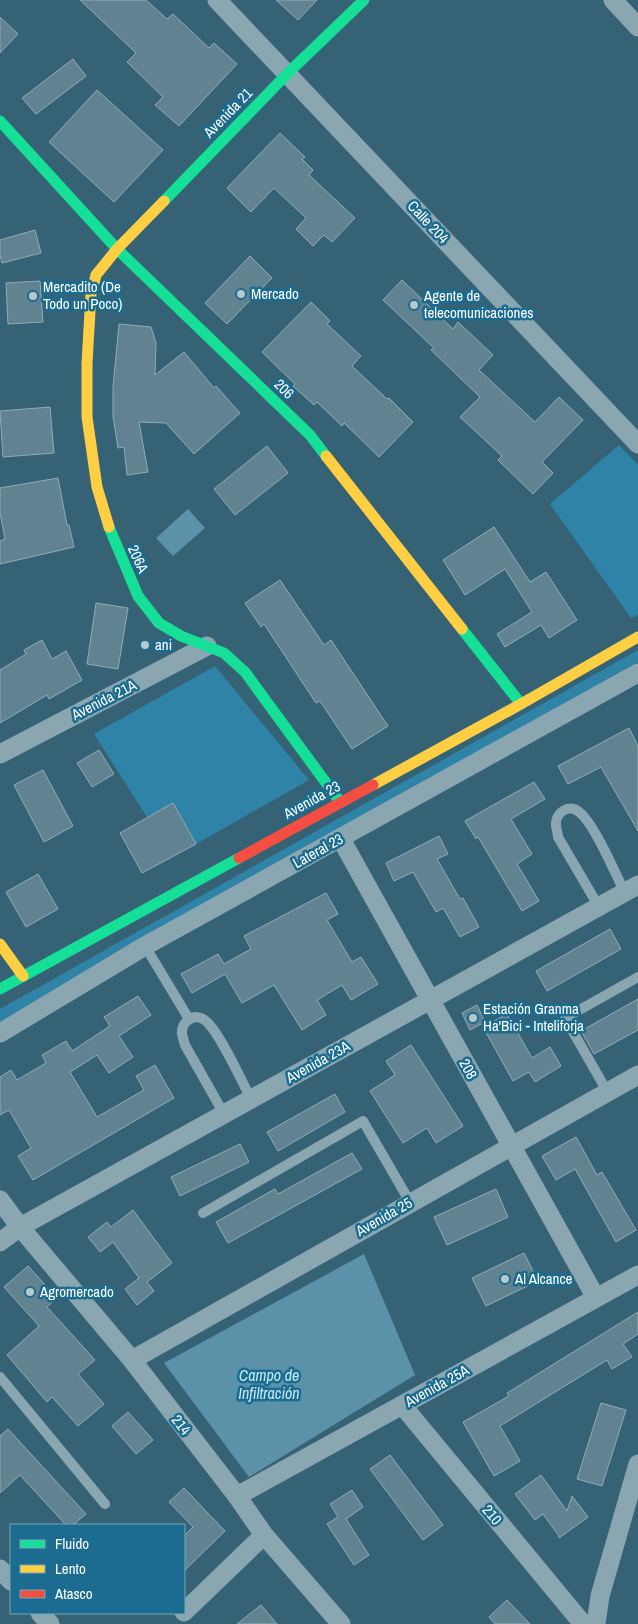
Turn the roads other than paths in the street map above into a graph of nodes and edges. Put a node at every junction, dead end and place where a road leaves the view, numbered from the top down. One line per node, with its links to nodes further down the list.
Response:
1 (217, 0): 5 (street, Calle 204)
2 (364, 0): 5 (street, Avenida 21)
3 (613, 0): 4 (street)
4 (638, 27)
5 (287, 74): 7 (street, Avenida 21); 8 (street, Calle 204)
6 (0, 121): 7 (street, 206)
7 (117, 249): 10 (street, 206A); 12 (street, 206)
8 (638, 444)
9 (638, 637): 12 (street, Avenida 23)
10 (207, 646): 13 (street, Avenida 21A); 14 (street, 206A)
11 (638, 673): 15 (street, Lateral 23)
12 (521, 704): 14 (street, Avenida 23)
13 (0, 754)
14 (340, 802): 20 (street, Avenida 23)
15 (341, 839): 19 (street, Lateral 23); 23 (street, 208)
16 (632, 889): 17 (street, Avenida 23A); 17 (lane)
17 (599, 907): 23 (street, Avenida 23A)
18 (0, 944): 20 (street)
19 (145, 946): 24 (lane); 25 (street, Lateral 23)
20 (23, 976): 22 (street, Avenida 23)
21 (638, 977): 27 (lane)
22 (0, 989)
23 (430, 1000): 28 (street, Avenida 23A); 30 (street, 208)
24 (189, 1019): 28 (lane); 29 (lane)
25 (0, 1033)
26 (638, 1074): 27 (street, Avenida 25)
27 (607, 1091): 30 (street, Avenida 25)
28 (250, 1099): 29 (street, Avenida 23A)
29 (224, 1114): 35 (street, Avenida 23A)
30 (511, 1146): 33 (street, Avenida 25); 38 (street, 208)
31 (0, 1188): 35 (street, 214)
32 (0, 1200): 35 (street, 214)
33 (410, 1202): 34 (lane); 39 (street, Avenida 25)
34 (203, 1213)
35 (20, 1227): 36 (street, Avenida 23A); 39 (street, 214)
36 (0, 1242)
37 (638, 1275): 38 (street, Avenida 25A)
38 (596, 1298): 41 (street, Avenida 25A)
39 (132, 1360): 43 (street, 214)
40 (0, 1377): 44 (lane)
41 (402, 1405): 43 (street, Avenida 25A); 54 (street, 210)
42 (638, 1464): 55 (street)
43 (237, 1496): 45 (street, 214)
44 (106, 1504)
45 (264, 1535): 48 (street); 53 (street, 214)
46 (0, 1569): 47 (street)
47 (10, 1580)
48 (185, 1610)
49 (41, 1614): 51 (street)
50 (181, 1614): 52 (street)
51 (50, 1624)
52 (171, 1624)
53 (341, 1624)
54 (582, 1624)
55 (596, 1624)

